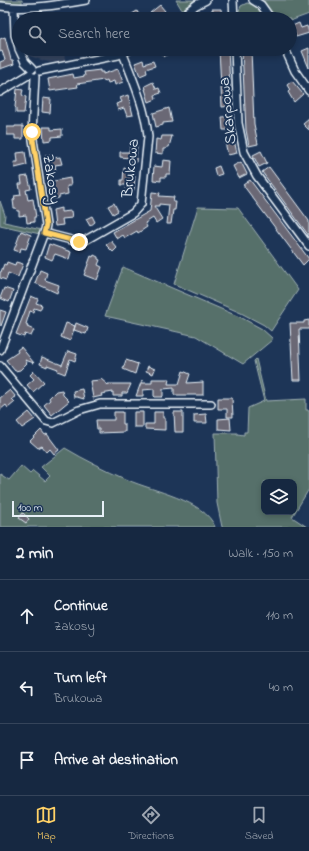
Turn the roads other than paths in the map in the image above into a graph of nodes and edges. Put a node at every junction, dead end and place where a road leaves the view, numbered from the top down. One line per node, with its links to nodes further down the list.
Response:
1 (86, 0): 5 (street)
2 (206, 0): 9 (street)
3 (233, 0): 10 (street)
4 (254, 0): 11 (street)
5 (33, 4): 7 (street)
6 (0, 6): 7 (street)
7 (14, 8): 8 (street)
8 (14, 12)
9 (187, 12)
10 (234, 12)
11 (266, 12)
12 (22, 56): 17 (street)
13 (114, 56): 17 (street)
14 (124, 56): 20 (street, Brukowa)
15 (235, 56): 21 (street, Skarpowa)
16 (288, 56): 18 (street)
17 (34, 73): 19 (street); 20 (street, Zakosy)
18 (309, 91)
19 (0, 92)
20 (44, 233): 22 (street, Zakosy)
21 (309, 246)
22 (0, 350)
23 (0, 366): 24 (street)
24 (211, 404)

